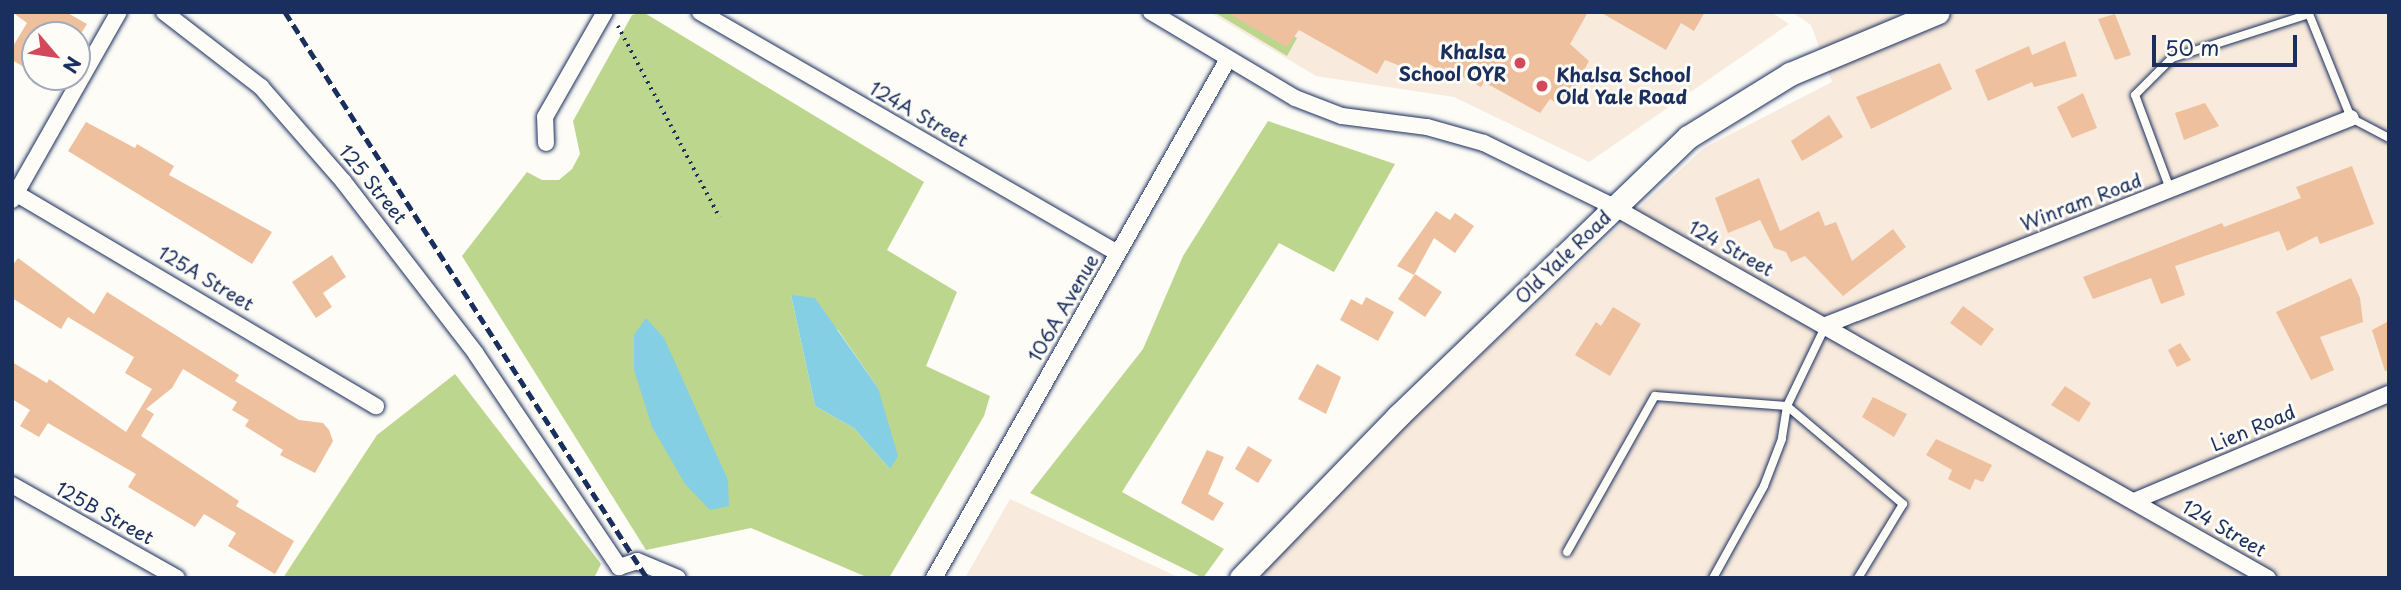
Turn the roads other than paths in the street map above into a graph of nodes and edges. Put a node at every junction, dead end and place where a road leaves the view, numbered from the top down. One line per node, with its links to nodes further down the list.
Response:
1 (119, 12): 12 (street)
2 (164, 12): 22 (street, 125 Street)
3 (700, 12): 14 (street, 124A Street)
4 (1151, 12): 7 (street, 124 Street)
5 (604, 13): 10 (street)
6 (1936, 13): 13 (main road, Old Yale Road)
7 (1228, 59): 13 (street, 124 Street); 14 (street, 106A Avenue)
8 (2351, 118): 9 (lane); 11 (street, Winram Road); 11 (lane)
9 (2389, 138)
10 (546, 144)
11 (2170, 189): 15 (street, Winram Road)
12 (14, 195): 17 (street, 125A Street)
13 (1614, 207): 15 (street, 124 Street); 26 (main road, Old Yale Road)
14 (1118, 253): 25 (street, 106A Avenue)
15 (1826, 325): 18 (lane); 20 (street, 124 Street)
16 (2389, 394): 20 (street, Lien Road)
17 (376, 406)
18 (1787, 407): 21 (lane); 27 (lane); 28 (lane)
19 (12, 485): 23 (street, 125B Street)
20 (2134, 501): 29 (street, 124 Street)
21 (1567, 552)
22 (620, 572): 24 (street)
23 (177, 578)
24 (678, 578)
25 (934, 578)
26 (1241, 578)
27 (1713, 578)
28 (1858, 578)
29 (2267, 578)

